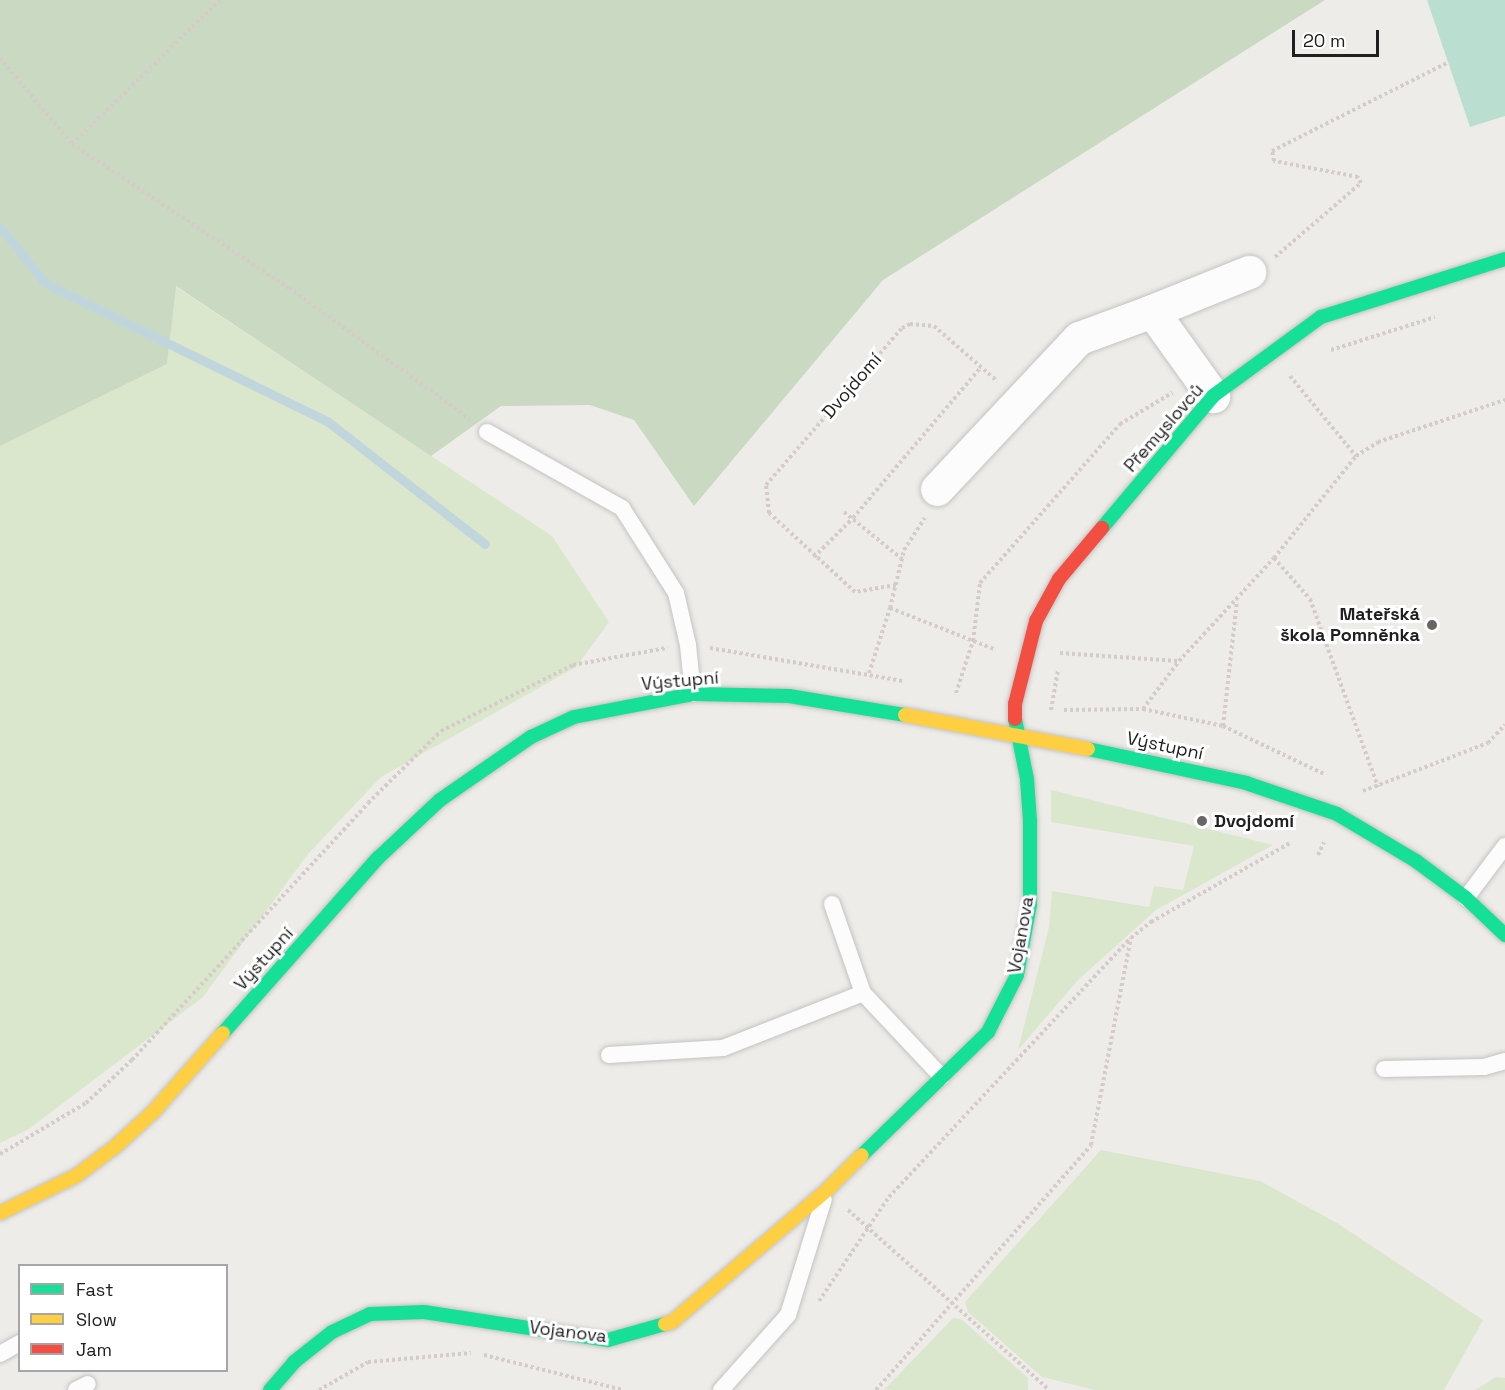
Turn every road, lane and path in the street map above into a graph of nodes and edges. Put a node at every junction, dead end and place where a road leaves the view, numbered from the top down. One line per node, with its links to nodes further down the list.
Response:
1 (220, 0): 4 (path)
2 (0, 58): 4 (path)
3 (1449, 62): 6 (path)
4 (72, 144): 15 (path)
5 (1505, 259): 12 (street, Přemyslovců)
6 (1249, 272): 7 (street)
7 (1152, 311): 12 (street); 14 (street)
8 (1438, 316): 9 (path)
9 (1326, 352)
10 (1282, 366): 16 (path)
11 (981, 367): 14 (path, Dvojdomí); 19 (path); 20 (path, Dvojdomí)
12 (1206, 387): 26 (path); 38 (street, Přemyslovců)
13 (1505, 400): 16 (path)
14 (1020, 401): 17 (street)
15 (487, 432): 33 (lane)
16 (1356, 456): 21 (path)
17 (937, 489): 22 (path)
18 (844, 512): 19 (path)
19 (853, 518): 20 (path); 22 (path)
20 (814, 557): 23 (path, Dvojdomí)
21 (1274, 558): 24 (path); 40 (path)
22 (902, 559): 23 (path)
23 (896, 585): 25 (path)
24 (1237, 600): 31 (path); 37 (path)
25 (890, 608): 26 (path); 32 (path)
26 (974, 641): 28 (path); 34 (path)
27 (1065, 644): 30 (path)
28 (1002, 652)
29 (1051, 652): 30 (path)
30 (1062, 653): 31 (path); 35 (path)
31 (1179, 661): 35 (path)
32 (869, 673)
33 (693, 694): 38 (street, Výstupní); 56 (street, Výstupní)
34 (956, 694)
35 (1143, 710): 37 (path)
36 (1505, 725): 40 (path)
37 (1223, 726): 39 (path)
38 (1015, 734): 46 (street, Výstupní); 54 (street, Vojanova)
39 (1331, 777)
40 (1378, 787): 41 (path)
41 (1356, 789)
42 (1325, 840): 45 (path)
43 (1292, 842): 49 (path)
44 (1505, 846): 46 (lane)
45 (1318, 855)
46 (1466, 898): 48 (street, Výstupní)
47 (832, 903): 50 (lane)
48 (1505, 935)
49 (1131, 938): 57 (path); 58 (path)
50 (863, 993): 51 (lane); 54 (lane)
51 (609, 1055)
52 (1505, 1060): 53 (lane)
53 (1384, 1069)
54 (942, 1077): 55 (street, Vojanova)
55 (827, 1190): 57 (path); 62 (street, Vojanova); 65 (lane)
56 (0, 1213)
57 (868, 1228): 58 (path); 59 (path)
58 (953, 1304): 66 (path); 67 (path)
59 (815, 1306)
60 (18, 1344): 61 (lane)
61 (0, 1354)
62 (270, 1390)
63 (319, 1390): 64 (path)
64 (623, 1390)
65 (721, 1390)
66 (876, 1390)
67 (1049, 1390)

